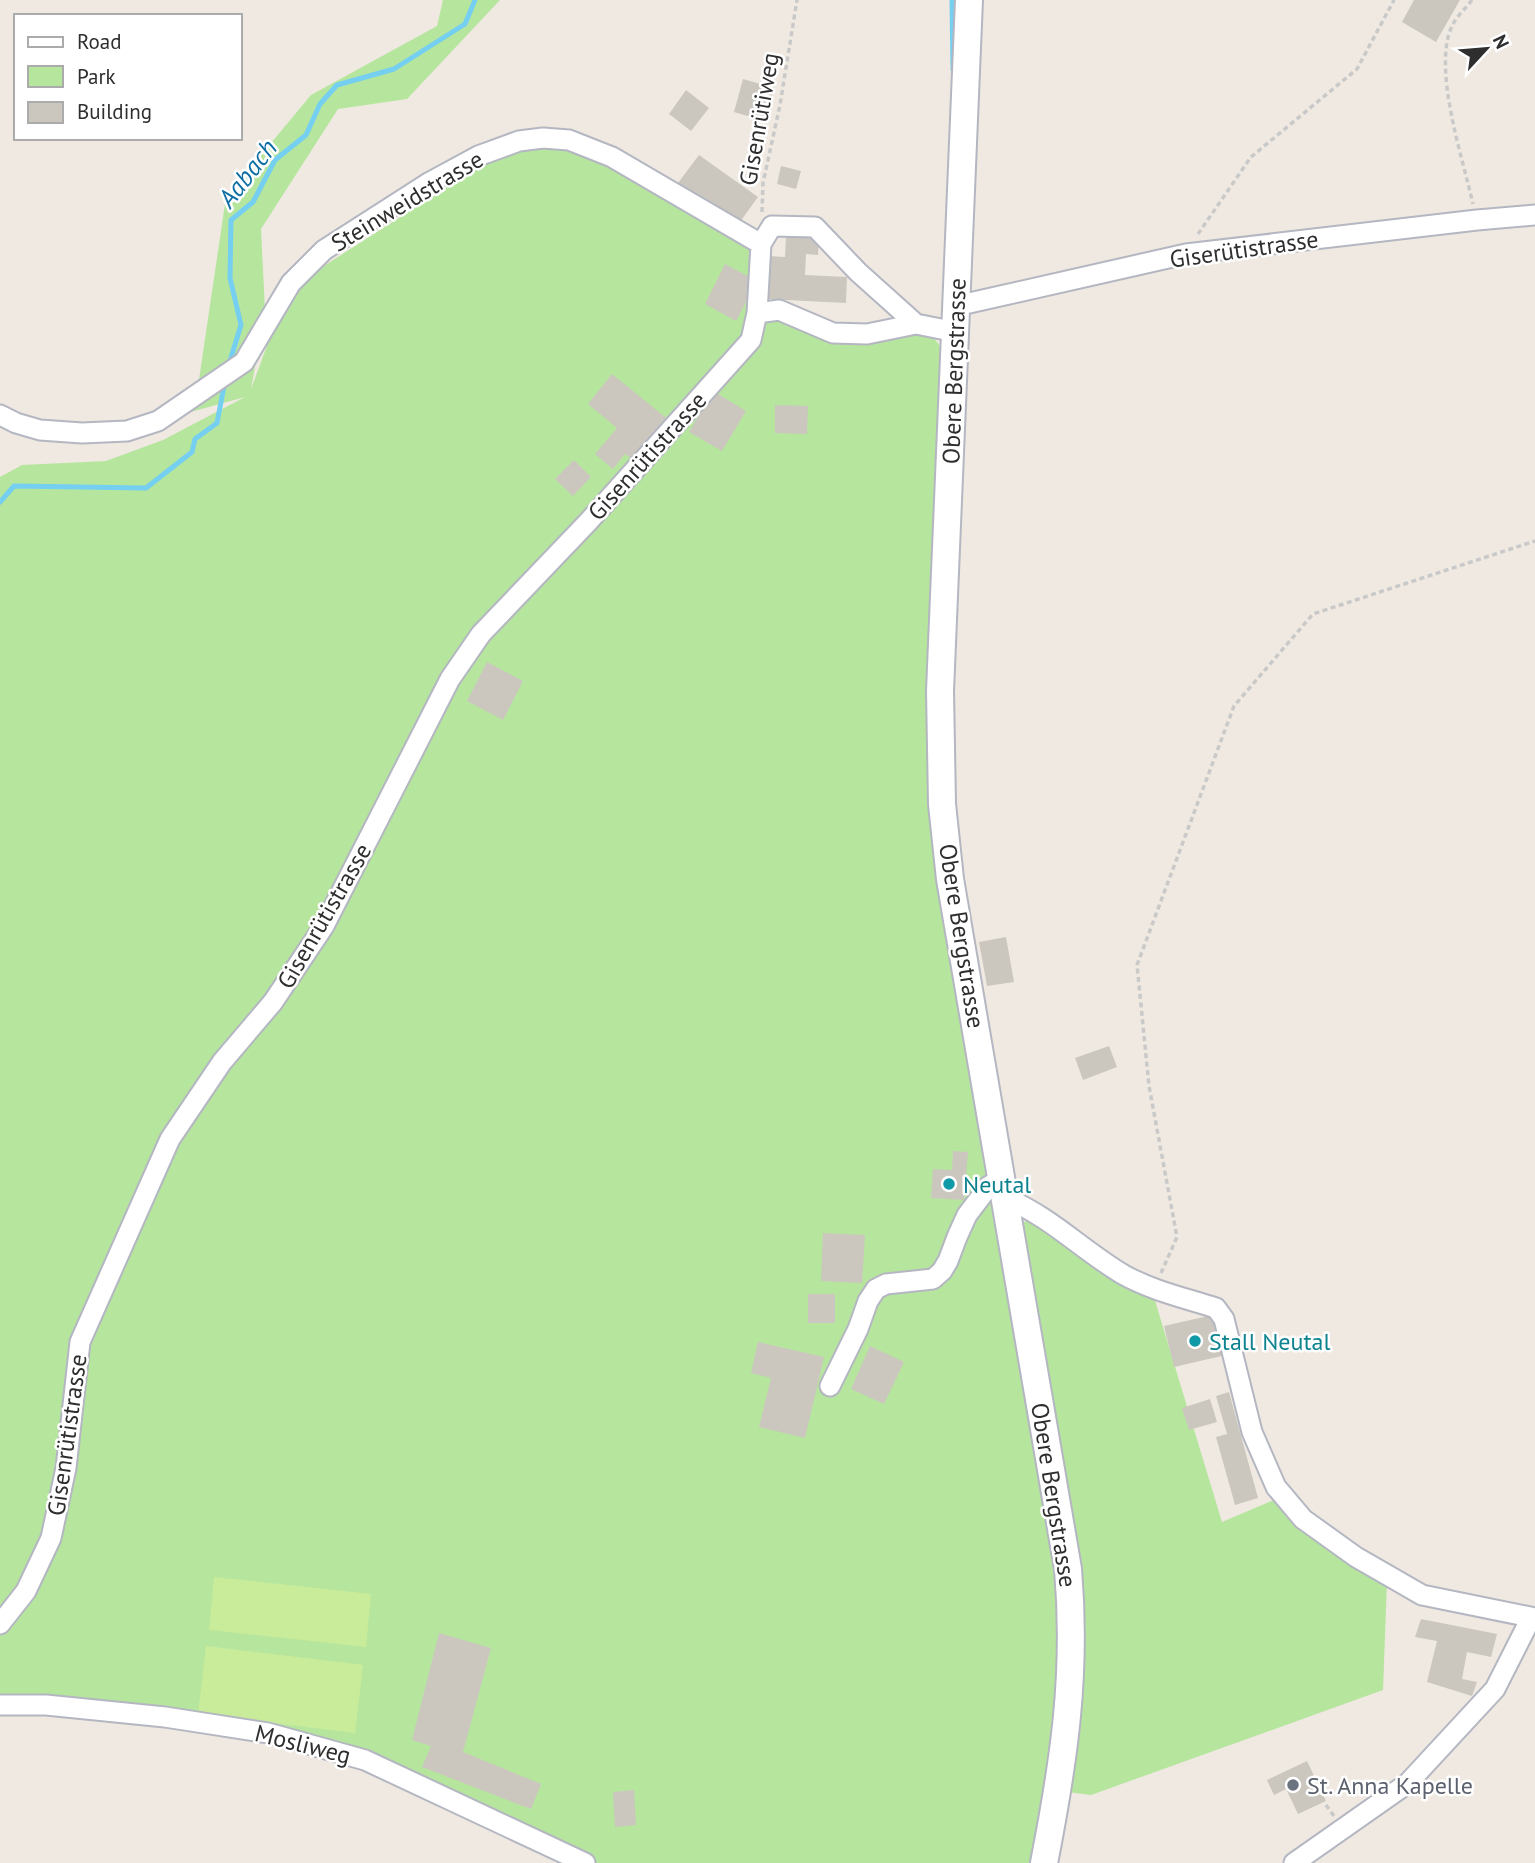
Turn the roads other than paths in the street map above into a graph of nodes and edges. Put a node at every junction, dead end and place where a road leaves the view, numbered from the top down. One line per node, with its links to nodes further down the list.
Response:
1 (969, 0): 5 (main road, Obere Bergstrasse)
2 (1535, 215): 5 (street, Giserütistrasse)
3 (761, 244): 4 (street); 6 (street); 7 (street, Steinweidstrasse)
4 (757, 313): 6 (street); 11 (street, Gisenrütistrasse)
5 (956, 319): 6 (street); 8 (main road, Obere Bergstrasse)
6 (916, 324)
7 (0, 415)
8 (1004, 1188): 9 (street); 10 (street); 14 (main road, Obere Bergstrasse)
9 (830, 1386)
10 (1533, 1618): 15 (street)
11 (0, 1624)
12 (0, 1705): 13 (street, Mosliweg)
13 (585, 1863)
14 (1044, 1863)
15 (1294, 1863)

